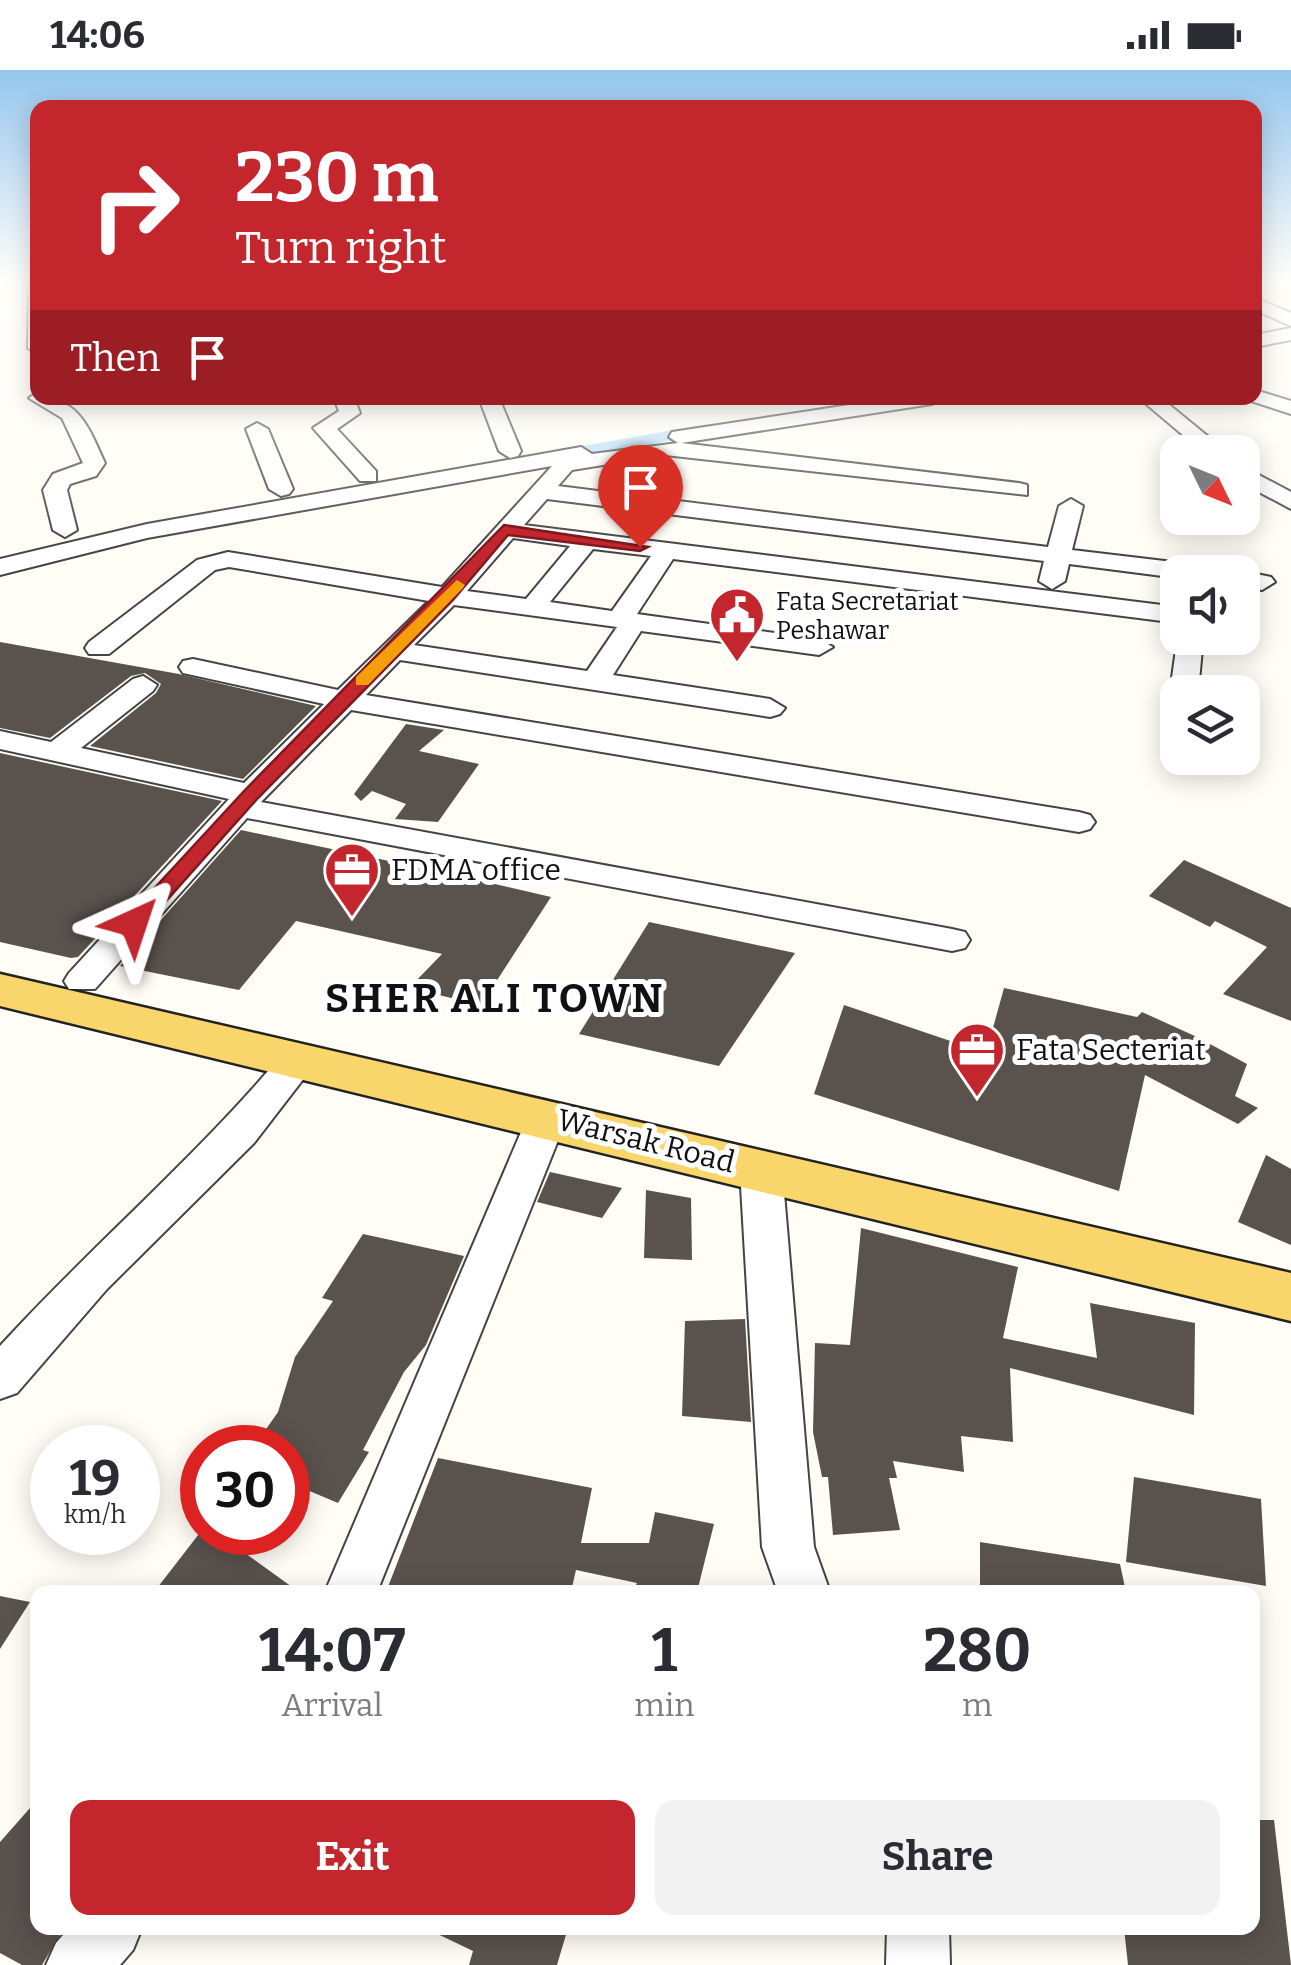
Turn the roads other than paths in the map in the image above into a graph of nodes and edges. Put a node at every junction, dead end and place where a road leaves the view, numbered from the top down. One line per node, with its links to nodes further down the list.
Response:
1 (1262, 398): 9 (street)
2 (54, 405): 28 (street)
3 (347, 405): 18 (street)
4 (492, 405): 15 (street)
5 (758, 405): 8 (street)
6 (887, 405): 10 (street)
7 (1158, 405): 14 (street)
8 (750, 407): 10 (street); 11 (street)
9 (1291, 408)
10 (771, 423): 35 (street)
11 (657, 424)
12 (257, 429): 21 (street)
13 (601, 434): 15 (street)
14 (1195, 435)
15 (510, 451): 18 (street)
16 (787, 462): 17 (street); 22 (street); 26 (street)
17 (856, 471): 27 (street); 32 (street)
18 (368, 476): 21 (street)
19 (699, 483): 25 (street)
20 (1260, 484): 23 (street)
21 (281, 489): 28 (street)
22 (540, 491): 25 (street); 29 (street)
23 (1291, 502)
24 (1071, 506): 34 (street)
25 (681, 509): 26 (street)
26 (752, 518): 27 (street)
27 (827, 527): 32 (street)
28 (65, 530): 31 (street)
29 (504, 530): 30 (street); 37 (street)
30 (587, 540): 33 (street); 39 (street)
31 (0, 544)
32 (980, 546): 34 (street)
33 (667, 550): 38 (street); 41 (street)
34 (1058, 556): 36 (street); 38 (street)
35 (0, 567)
36 (1160, 568)
37 (448, 596): 39 (street); 43 (street); 44 (street)
38 (1048, 597): 40 (street)
39 (533, 607): 41 (street)
40 (1160, 613)
41 (627, 620): 42 (street); 46 (street)
42 (819, 647)
43 (99, 648)
44 (392, 650): 46 (street); 48 (street)
45 (194, 667): 48 (street)
46 (595, 681): 49 (street)
47 (142, 684): 51 (street)
48 (345, 700): 52 (street); 53 (street)
49 (770, 708)
50 (0, 740): 51 (street)
51 (57, 752): 52 (street)
52 (245, 801): 54 (street); 57 (street)
53 (1080, 822)
54 (952, 940)
55 (0, 963): 57 (main road, Warsak Road)
56 (0, 990): 57 (main road, Warsak Road)
57 (72, 992): 58 (main road, Warsak Road); 61 (main road, Warsak Road)
58 (300, 1060): 59 (main road, Warsak Road); 63 (street)
59 (546, 1118): 60 (main road, Warsak Road); 64 (street)
60 (761, 1169): 62 (main road, Warsak Road); 65 (street)
61 (1291, 1264)
62 (1291, 1297)
63 (0, 1380)
64 (355, 1585)
65 (802, 1585)
66 (104, 1935): 68 (street)
67 (918, 1935): 69 (street)
68 (78, 1965)
69 (918, 1965)

